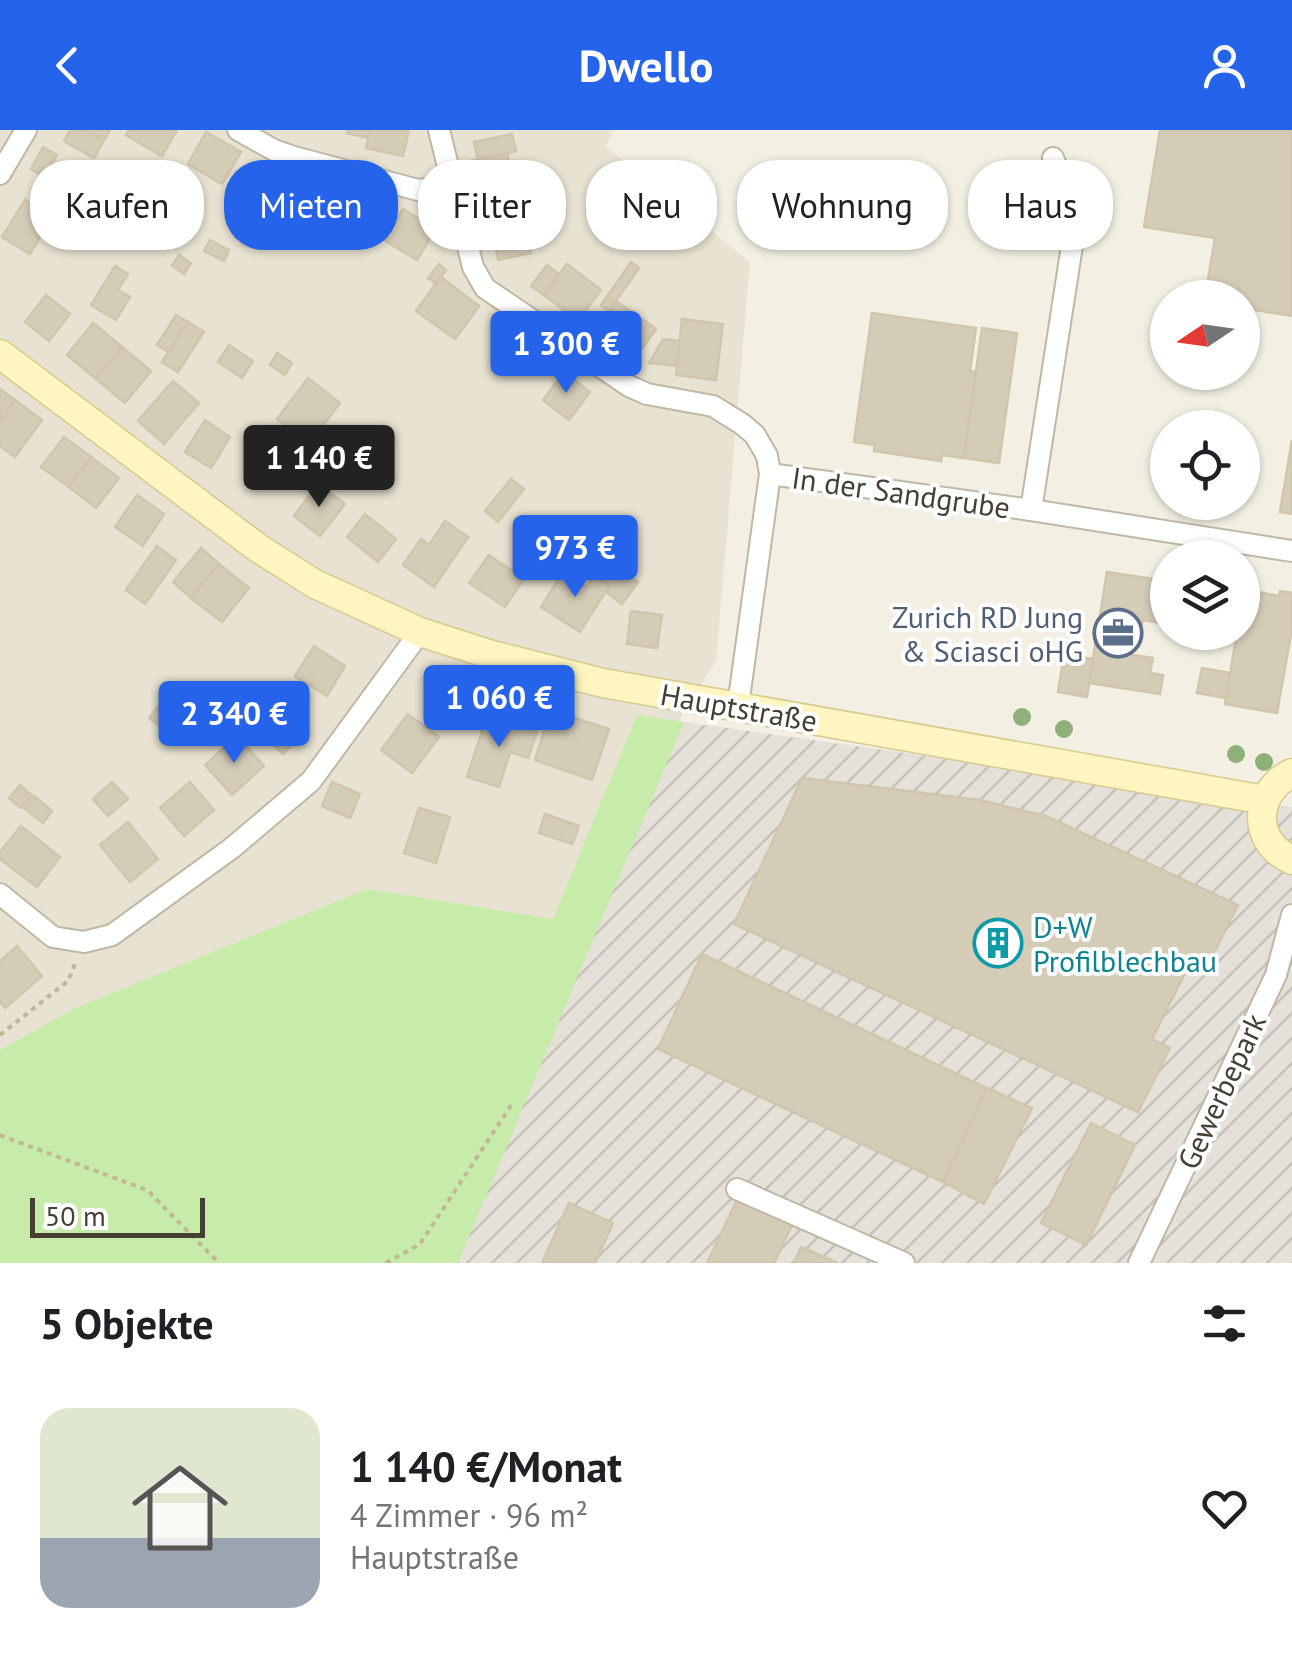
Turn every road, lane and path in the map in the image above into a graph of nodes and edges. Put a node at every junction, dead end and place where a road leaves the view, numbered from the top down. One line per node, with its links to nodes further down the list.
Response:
1 (26, 130): 6 (street)
2 (238, 130): 7 (street)
3 (439, 130): 5 (street)
4 (1053, 158): 11 (street, In der Sandgrube)
5 (446, 160)
6 (0, 174)
7 (418, 190)
8 (469, 250): 10 (street)
9 (0, 354): 13 (street, Hauptstraße)
10 (770, 474): 11 (street, In der Sandgrube); 14 (street)
11 (1031, 510): 12 (street, In der Sandgrube)
12 (1292, 551)
13 (420, 632): 14 (street, Hauptstraße); 20 (street)
14 (738, 706): 16 (street, Hauptstraße)
15 (1292, 773): 16 (street)
16 (1265, 800): 17 (street)
17 (1292, 860)
18 (0, 894): 20 (street)
19 (1292, 914): 28 (street, Gewerbepark)
20 (84, 942): 21 (path)
21 (0, 1036)
22 (512, 1104): 26 (path)
23 (0, 1135): 25 (path)
24 (737, 1189): 27 (street)
25 (219, 1263)
26 (386, 1263)
27 (904, 1263)
28 (1139, 1263)

